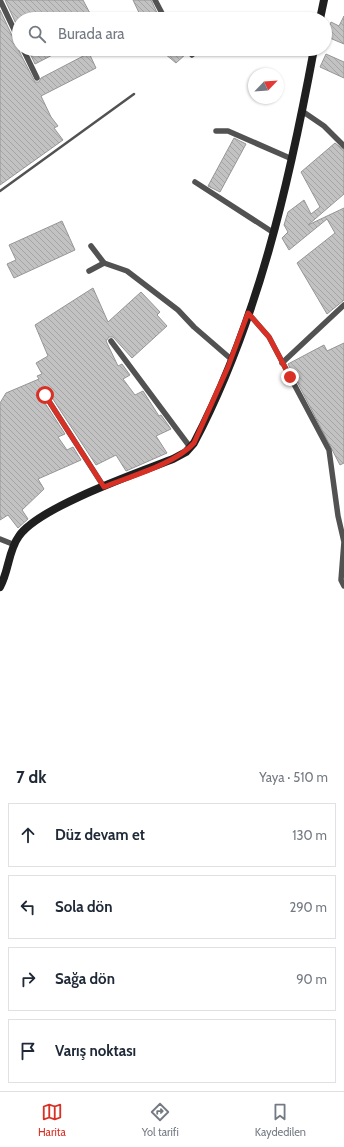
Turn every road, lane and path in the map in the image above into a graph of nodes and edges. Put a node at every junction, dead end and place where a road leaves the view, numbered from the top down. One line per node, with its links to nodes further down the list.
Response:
1 (0, 0): 6 (street)
2 (156, 0): 4 (street)
3 (324, 0): 5 (street)
4 (162, 12)
5 (321, 12)
6 (12, 25)
7 (26, 56): 9 (street)
8 (313, 56): 11 (street)
9 (37, 78)
10 (134, 94): 16 (lane)
11 (302, 111): 13 (street); 14 (street)
12 (216, 131): 14 (street)
13 (344, 146)
14 (292, 159): 17 (street)
15 (195, 182): 17 (street)
16 (0, 191)
17 (274, 233): 22 (street)
18 (91, 246): 19 (street)
19 (104, 263): 20 (street); 24 (street)
20 (89, 271)
21 (344, 305): 25 (street)
22 (248, 313): 24 (street); 25 (street)
23 (111, 341): 27 (street)
24 (232, 359): 27 (street)
25 (282, 363): 29 (street)
26 (45, 395): 28 (street)
27 (190, 447): 28 (street)
28 (104, 487): 31 (street)
29 (342, 524): 32 (street)
30 (0, 539): 31 (street)
31 (15, 545): 33 (street)
32 (344, 586)
33 (0, 587)

